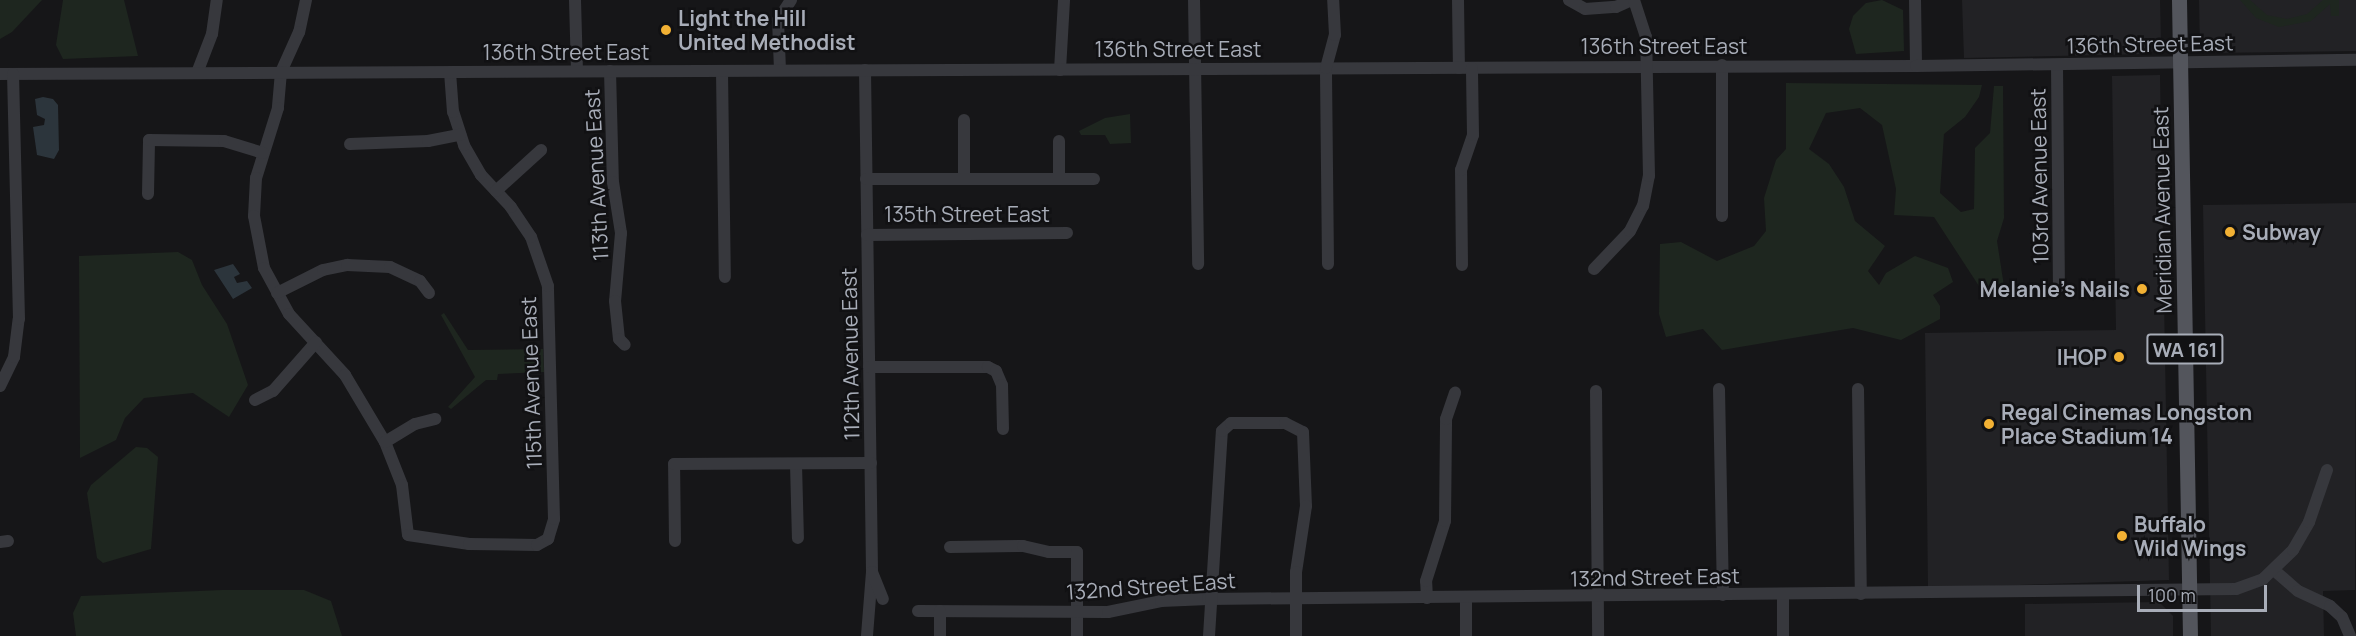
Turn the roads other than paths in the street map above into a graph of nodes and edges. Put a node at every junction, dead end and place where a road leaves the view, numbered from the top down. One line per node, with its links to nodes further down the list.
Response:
1 (217, 0): 32 (street)
2 (306, 0): 29 (street)
3 (575, 0): 27 (street)
4 (790, 0): 24 (street)
5 (1064, 0): 26 (street)
6 (1194, 0): 20 (street)
7 (1333, 0): 21 (street)
8 (1458, 0): 22 (street)
9 (1569, 0): 13 (street)
10 (1633, 0): 13 (street); 18 (street)
11 (1915, 0): 19 (street)
12 (2179, 0): 15 (main road, Meridian Avenue East / WA 161)
13 (1596, 3)
14 (2356, 60): 15 (street, 136th Street East)
15 (2180, 63): 17 (street, 136th Street East); 78 (main road, Meridian Avenue East / WA 161)
16 (1722, 65): 18 (street, 136th Street East); 19 (street, 136th Street East); 47 (street)
17 (2057, 65): 19 (street, 136th Street East); 55 (street, 103rd Avenue East)
18 (1646, 66): 23 (street, 136th Street East); 53 (street)
19 (1916, 66)
20 (1193, 68): 21 (street, 136th Street East); 26 (street, 136th Street East); 50 (street)
21 (1326, 68): 22 (street, 136th Street East); 51 (street)
22 (1459, 68): 23 (street, 136th Street East)
23 (1472, 68): 52 (street)
24 (780, 70): 25 (street, 136th Street East); 31 (street, 136th Street East)
25 (865, 70): 26 (street, 136th Street East); 41 (street, 112th Avenue East)
26 (1060, 70)
27 (577, 71): 28 (street, 136th Street East); 30 (street, 136th Street East)
28 (610, 71): 31 (street, 136th Street East); 59 (street, 113th Avenue East)
29 (281, 72): 30 (street, 136th Street East); 32 (street, 136th Street East); 40 (street)
30 (450, 72): 36 (street, 115th Avenue East)
31 (722, 72): 54 (street)
32 (197, 73): 34 (street, 136th Street East)
33 (0, 74): 34 (street, 136th Street East)
34 (13, 74): 61 (street)
35 (964, 120): 42 (street)
36 (459, 135): 38 (street); 45 (street, 115th Avenue East)
37 (1059, 141): 43 (street)
38 (350, 144)
39 (541, 150): 45 (street)
40 (263, 153): 46 (street); 56 (street)
41 (867, 179): 42 (street); 49 (street, 112th Avenue East)
42 (964, 179): 43 (street)
43 (1059, 179): 44 (street)
44 (1094, 179)
45 (496, 191): 69 (street, 115th Avenue East)
46 (148, 194)
47 (1722, 216)
48 (1066, 233): 49 (street, 135th Street East)
49 (867, 235): 60 (street, 112th Avenue East)
50 (1198, 264)
51 (1328, 264)
52 (1462, 265)
53 (1594, 269)
54 (725, 277)
55 (2059, 287)
56 (277, 293): 57 (street); 58 (street)
57 (429, 293)
58 (316, 342): 66 (street); 69 (street)
59 (625, 345)
60 (869, 368): 68 (street); 70 (street, 112th Avenue East)
61 (0, 386)
62 (1719, 389): 80 (street)
63 (1858, 389): 79 (street)
64 (1596, 392): 83 (street)
65 (1455, 393): 85 (street)
66 (255, 400)
67 (435, 419): 69 (street)
68 (1003, 429)
69 (385, 442)
70 (871, 463): 71 (street); 77 (street, 112th Avenue East)
71 (796, 464): 73 (street); 74 (street)
72 (2327, 470): 76 (street, 132nd Street East)
73 (798, 538)
74 (675, 541)
75 (950, 547): 90 (street)
76 (2274, 571): 78 (street, 132nd Street East); 100 (street)
77 (872, 572): 84 (street); 91 (street, 112th Avenue East)
78 (2190, 591): 79 (street, 132nd Street East); 99 (main road, Meridian Avenue East / WA 161)
79 (1861, 594): 81 (street, 132nd Street East)
80 (1723, 595): 81 (street, 132nd Street East); 83 (street, 132nd Street East)
81 (1783, 595): 98 (street)
82 (1466, 597): 83 (street, 132nd Street East); 85 (street, 132nd Street East); 96 (street)
83 (1597, 597): 97 (street)
84 (883, 598)
85 (1427, 598): 87 (street, 132nd Street East)
86 (1209, 599): 87 (street, 132nd Street East); 87 (street); 90 (street, 132nd Street East); 94 (street)
87 (1296, 599): 95 (street)
88 (918, 611): 89 (street, 132nd Street East)
89 (940, 611): 90 (street, 132nd Street East); 92 (street)
90 (1076, 612): 93 (street)
91 (867, 636)
92 (940, 636)
93 (1077, 636)
94 (1209, 636)
95 (1296, 636)
96 (1466, 636)
97 (1598, 636)
98 (1783, 636)
99 (2190, 636)
100 (2350, 636)

